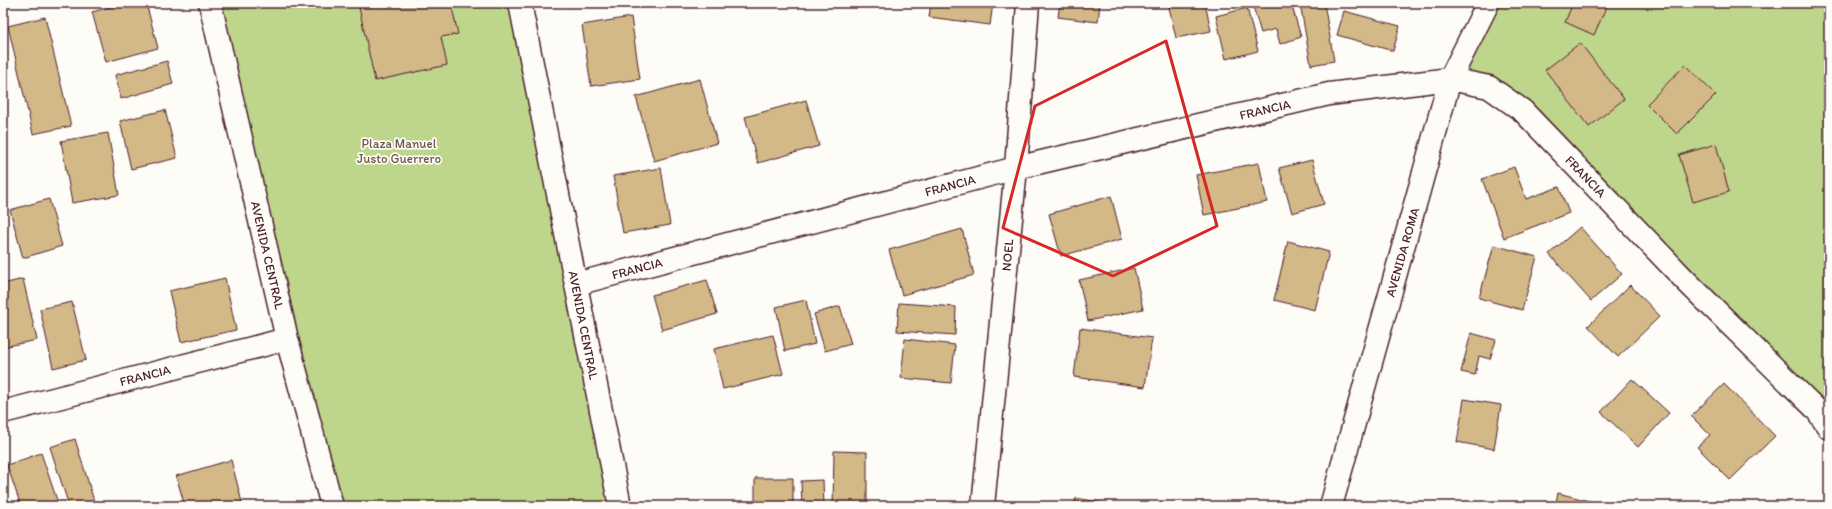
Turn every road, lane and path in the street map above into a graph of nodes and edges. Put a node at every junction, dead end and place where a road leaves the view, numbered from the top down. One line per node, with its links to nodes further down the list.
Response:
1 (210, 3): 8 (street, AVENIDA CENTRAL)
2 (520, 3): 7 (street, AVENIDA CENTRAL)
3 (1028, 3): 6 (street, NOEL)
4 (1488, 3): 5 (street, AVENIDA ROMA)
5 (1450, 79): 6 (street, FRANCIA); 10 (street, FRANCIA); 14 (street, AVENIDA ROMA)
6 (1016, 168): 7 (street, FRANCIA); 13 (street, NOEL)
7 (576, 284): 12 (street, AVENIDA CENTRAL)
8 (287, 339): 9 (street, FRANCIA); 11 (street, AVENIDA CENTRAL)
9 (3, 412)
10 (1829, 428)
11 (332, 506)
12 (620, 506)
13 (983, 506)
14 (1331, 506)

